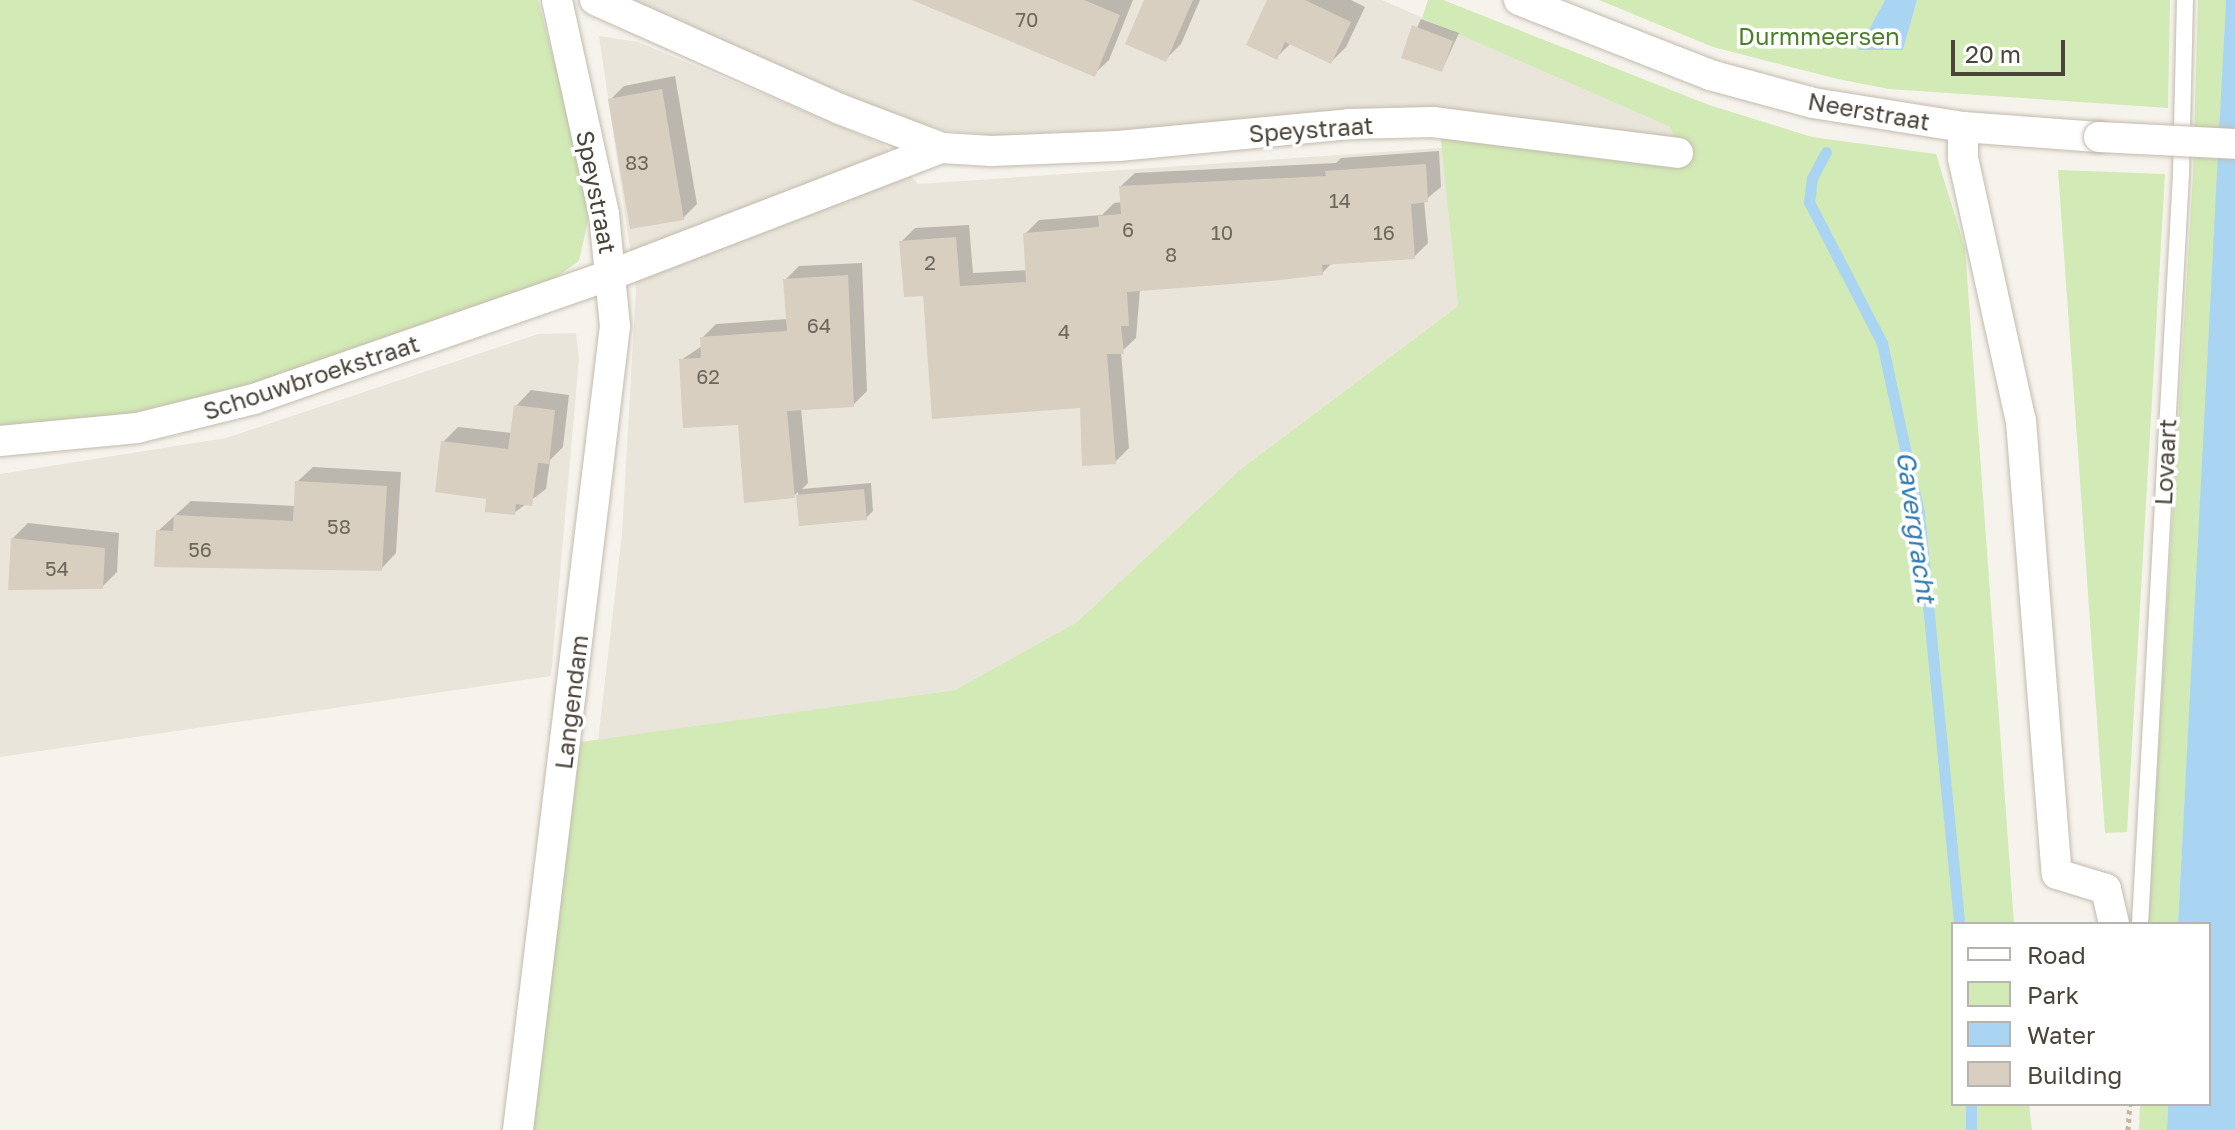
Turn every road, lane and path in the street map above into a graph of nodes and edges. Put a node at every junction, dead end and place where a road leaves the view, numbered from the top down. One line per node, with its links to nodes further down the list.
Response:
1 (557, 0): 9 (street, Speystraat)
2 (595, 0): 7 (street, Speystraat)
3 (1519, 0): 5 (street, Neerstraat)
4 (2185, 0): 12 (lane, Lovaart)
5 (1963, 127): 6 (street, Neerstraat, bridge); 11 (street)
6 (2235, 144)
7 (942, 148): 8 (street, Speystraat); 9 (street, Speystraat)
8 (1678, 153)
9 (613, 274): 10 (street, Schouwbroekstraat); 14 (street, Langendam)
10 (0, 441)
11 (2114, 922)
12 (2140, 922)
13 (2130, 1106): 15 (path)
14 (518, 1130)
15 (2128, 1130)

